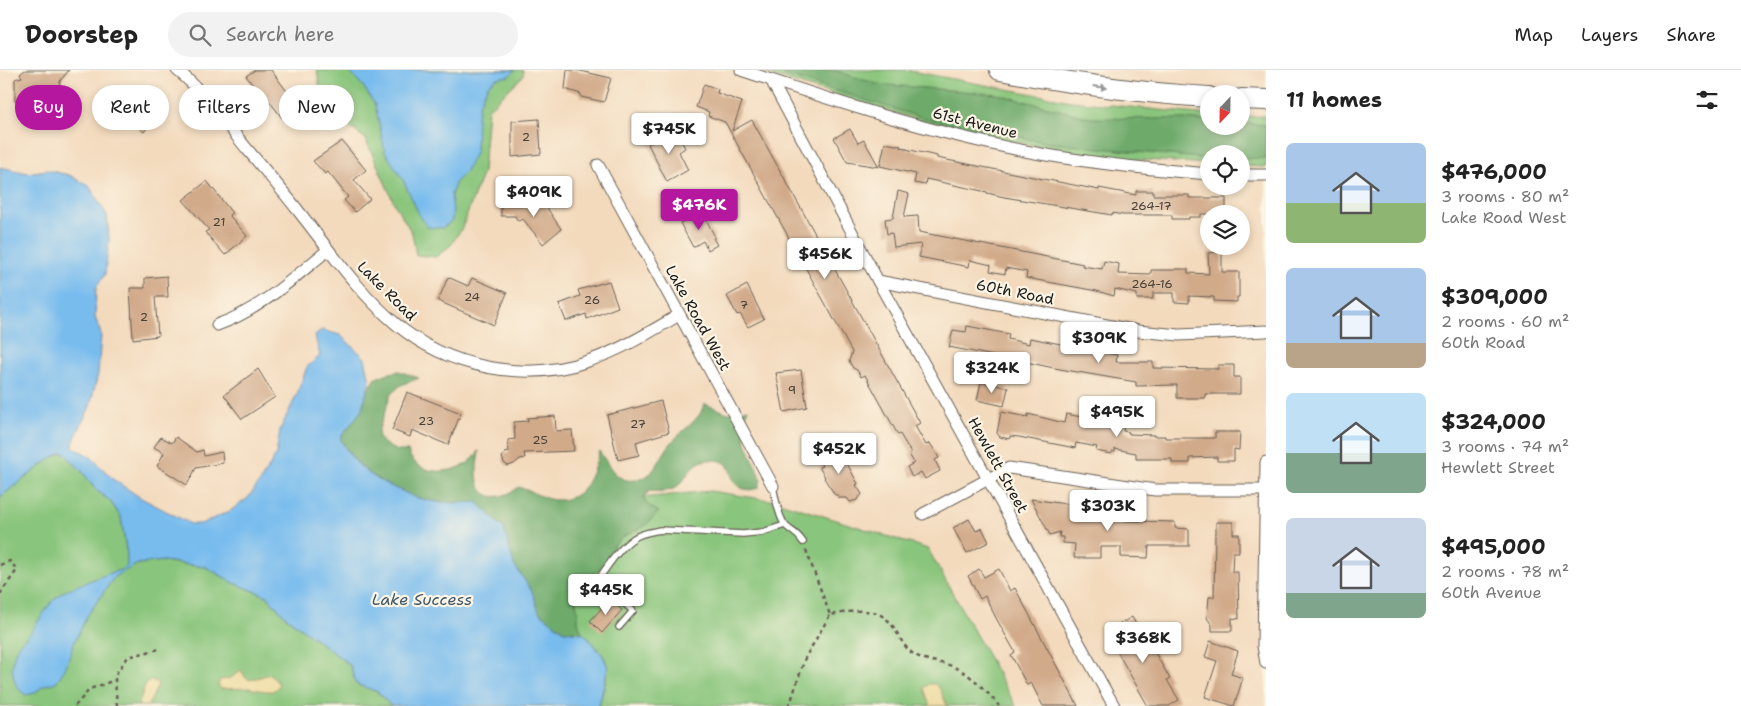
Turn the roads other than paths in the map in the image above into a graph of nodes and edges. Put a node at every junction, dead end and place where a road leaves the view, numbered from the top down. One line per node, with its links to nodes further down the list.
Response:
1 (176, 70): 12 (street, Lake Road)
2 (741, 70): 4 (street, 61st Avenue)
3 (1000, 70): 5 (highway, one-way to 5)
4 (771, 80): 9 (street, 61st Avenue); 13 (street, Hewlett Street)
5 (1200, 96)
6 (1250, 99): 7 (highway)
7 (1266, 100)
8 (598, 165): 14 (street, Lake Road West)
9 (1200, 173)
10 (1250, 175): 11 (street)
11 (1266, 175)
12 (328, 250): 14 (street, Lake Road); 15 (street)
13 (878, 281): 16 (street, 60th Road); 18 (street, Hewlett Street)
14 (679, 315): 19 (street, Lake Road West)
15 (217, 326)
16 (1266, 331)
17 (1266, 462): 20 (street)
18 (988, 479): 20 (street); 21 (street); 28 (street, Hewlett Street)
19 (773, 486): 22 (lane)
20 (1266, 490): 27 (street)
21 (923, 514)
22 (785, 525): 23 (lane); 24 (lane)
23 (803, 542)
24 (599, 580): 25 (lane); 26 (lane)
25 (589, 593)
26 (619, 627)
27 (1266, 663)
28 (1114, 706)

